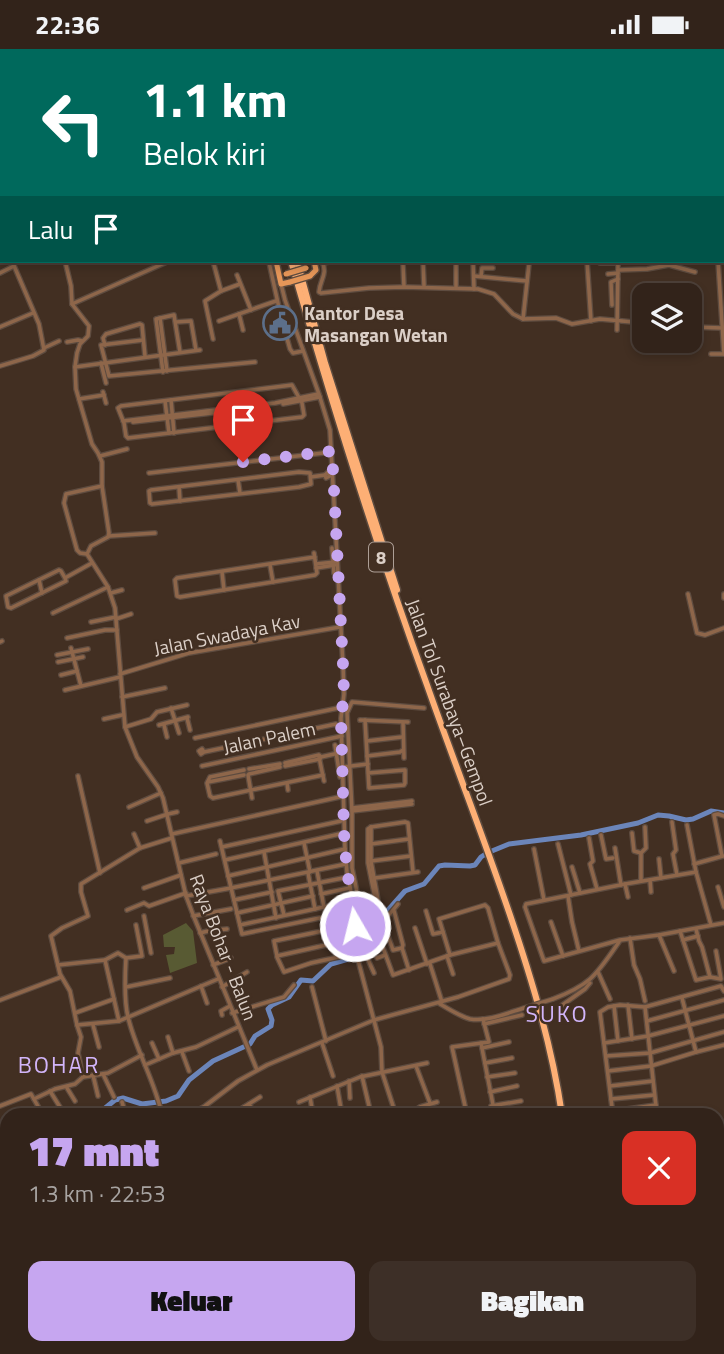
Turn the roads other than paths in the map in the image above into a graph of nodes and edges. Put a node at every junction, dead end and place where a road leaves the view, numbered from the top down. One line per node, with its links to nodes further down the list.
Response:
1 (13, 263): 24 (street); 44 (street)
2 (65, 263): 40 (street)
3 (164, 263): 40 (street)
4 (214, 263): 38 (street)
5 (273, 263): 27 (main road)
6 (273, 263): 39 (street)
7 (292, 263): 202 (highway, Jalan Tol Surabaya–Gempol / 8)
8 (298, 263): 202 (highway, Jalan Tol Surabaya–Gempol / 8)
9 (315, 263): 27 (main road, bridge); 33 (main road, bridge)
10 (323, 263): 34 (street)
11 (423, 263): 35 (street)
12 (456, 263): 36 (street)
13 (473, 263): 28 (street)
14 (587, 263): 49 (street)
15 (600, 263): 16 (street)
16 (618, 263)
17 (618, 263): 22 (street)
18 (718, 263): 42 (street)
19 (403, 264): 34 (street)
20 (529, 264): 31 (street)
21 (493, 268): 29 (street)
22 (618, 271): 23 (street); 25 (street); 30 (street)
23 (695, 272)
24 (0, 273)
25 (608, 274)
26 (237, 275): 32 (street)
27 (279, 276): 33 (main road)
28 (474, 276): 29 (street); 37 (street)
29 (481, 276): 31 (street)
30 (618, 279): 41 (street); 47 (street)
31 (527, 281): 46 (street)
32 (240, 284): 38 (street); 43 (street)
33 (281, 284): 64 (street)
34 (404, 286): 35 (street)
35 (424, 286): 36 (street)
36 (456, 288): 37 (street)
37 (474, 289): 46 (street)
38 (221, 291): 57 (street)
39 (277, 300): 43 (street); 64 (street)
40 (72, 304): 60 (street)
41 (611, 305)
42 (723, 307): 54 (street)
43 (251, 310): 45 (street)
44 (33, 313): 52 (street); 63 (street)
45 (239, 314): 48 (street); 55 (street)
46 (523, 319): 49 (street)
47 (617, 320): 49 (street); 51 (street); 56 (street)
48 (219, 321)
49 (591, 321)
50 (176, 322): 65 (street); 65 (street); 66 (street)
51 (632, 322)
52 (0, 327)
53 (702, 327): 54 (street)
54 (722, 328): 68 (street)
55 (243, 330)
56 (617, 330)
57 (213, 339)
58 (143, 340): 62 (street); 62 (street); 69 (street)
59 (59, 341): 63 (street)
60 (82, 341): 61 (street); 73 (street)
61 (67, 342)
62 (105, 345): 71 (street)
63 (44, 348): 72 (street)
64 (303, 351): 77 (street)
65 (180, 352): 66 (street)
66 (163, 354): 69 (street); 74 (street)
67 (710, 354): 68 (street)
68 (724, 354)
69 (145, 356): 71 (street)
70 (256, 362): 74 (street)
71 (102, 363): 73 (street); 74 (street); 75 (street)
72 (0, 366)
73 (75, 367): 78 (street)
74 (165, 371)
75 (106, 383)
76 (238, 392): 79 (street); 80 (street); 83 (street)
77 (319, 395): 80 (street); 89 (street)
78 (78, 399): 82 (street); 90 (street)
79 (171, 400): 81 (street); 84 (street)
80 (300, 400): 83 (street); 86 (street)
81 (165, 401): 84 (street); 85 (street)
82 (106, 403)
83 (240, 408): 84 (street); 86 (street)
84 (170, 417): 85 (street); 87 (street)
85 (124, 422): 87 (street)
86 (241, 424): 87 (street)
87 (171, 433)
88 (127, 449): 90 (street)
89 (332, 451): 91 (street); 92 (street)
90 (100, 456): 95 (street)
91 (149, 473)
92 (330, 475): 93 (street); 104 (street)
93 (311, 477): 94 (street); 97 (street)
94 (238, 480): 96 (street); 97 (street)
95 (102, 486): 100 (street); 102 (street, Raya Bohar - Balun)
96 (179, 487): 98 (street); 98 (street)
97 (240, 493): 98 (street)
98 (180, 501)
99 (155, 533): 100 (street)
100 (108, 536): 102 (street)
101 (332, 548): 104 (street)
102 (87, 554): 103 (street, Raya Bohar - Balun)
103 (92, 563): 109 (street); 112 (street, Raya Bohar - Balun)
104 (335, 563): 106 (street); 108 (street); 122 (street)
105 (270, 565): 106 (street); 107 (street); 111 (street)
106 (316, 566): 111 (street)
107 (222, 572): 114 (street); 114 (street)
108 (334, 573)
109 (65, 578): 110 (street); 115 (street)
110 (39, 580): 115 (street); 115 (street)
111 (273, 582): 114 (street)
112 (108, 587): 116 (street, Raya Bohar - Balun); 118 (street)
113 (122, 590): 116 (street)
114 (224, 590)
115 (42, 593)
116 (111, 593): 120 (street, Raya Bohar - Balun)
117 (688, 594): 123 (street)
118 (53, 614)
119 (131, 614): 120 (street)
120 (116, 618): 121 (street); 124 (street, Raya Bohar - Balun)
121 (91, 622)
122 (341, 626): 134 (street, Jalan Swadaya Kav); 140 (street)
123 (724, 628)
124 (117, 630): 125 (street); 134 (street, Raya Bohar - Balun)
125 (67, 638)
126 (89, 649): 127 (street)
127 (72, 650): 128 (street); 130 (street)
128 (57, 655)
129 (83, 657): 130 (street)
130 (74, 659): 131 (street); 132 (street)
131 (58, 662)
132 (77, 671): 133 (street); 135 (street)
133 (61, 675)
134 (120, 676): 135 (street, Jalan Swadaya Kav); 138 (street, Raya Bohar - Balun)
135 (81, 686): 137 (street, Jalan Swadaya Kav)
136 (165, 688): 138 (street)
137 (65, 690)
138 (122, 697): 143 (street, Raya Bohar - Balun)
139 (187, 705): 142 (street)
140 (343, 707): 144 (street); 155 (street)
141 (424, 708): 168 (street)
142 (171, 709): 146 (street); 148 (street)
143 (123, 715): 145 (street); 148 (street, Raya Bohar - Balun)
144 (341, 718): 147 (street); 149 (street)
145 (104, 719)
146 (175, 721): 150 (street); 151 (street); 153 (street)
147 (336, 724): 149 (street); 159 (street)
148 (125, 727): 176 (street, Raya Bohar - Balun)
149 (342, 729): 152 (street)
150 (190, 730)
151 (179, 733)
152 (342, 736): 160 (street); 167 (street, Jalan Palem)
153 (167, 737)
154 (402, 737): 156 (street); 156 (street); 158 (street)
155 (195, 738)
156 (366, 741): 162 (street)
157 (335, 745): 160 (street)
158 (403, 750): 162 (street); 164 (street)
159 (204, 751)
160 (340, 753): 163 (street); 168 (street); 172 (street)
161 (281, 756): 165 (street)
162 (368, 756): 166 (street)
163 (320, 757): 165 (street); 173 (street)
164 (404, 758)
165 (282, 764): 169 (street)
166 (368, 764): 168 (street); 170 (street)
167 (202, 766)
168 (347, 766): 177 (street); 181 (street)
169 (247, 773): 175 (street); 175 (street)
170 (369, 773): 170 (street)
171 (78, 776): 226 (street)
172 (340, 777)
173 (287, 783): 174 (street); 175 (street)
174 (288, 790)
175 (251, 791): 178 (street)
176 (161, 793): 180 (street); 183 (street, Raya Bohar - Balun)
177 (344, 796): 185 (street); 195 (street)
178 (252, 797)
179 (412, 802): 181 (street)
180 (129, 807)
181 (352, 809): 185 (street)
182 (177, 812): 183 (street)
183 (168, 814): 186 (street); 195 (street, Raya Bohar - Balun)
184 (724, 815): 212 (street)
185 (346, 820): 191 (street); 204 (street); 271 (street)
186 (147, 821)
187 (672, 822): 228 (street)
188 (687, 825): 220 (street)
189 (371, 827): 197 (street); 200 (street); 217 (street)
190 (645, 827): 209 (street)
191 (344, 833): 199 (street); 206 (street)
192 (632, 833): 209 (street)
193 (134, 834): 203 (street)
194 (601, 835): 214 (street)
195 (172, 836): 203 (street); 218 (street, Raya Bohar - Balun)
196 (589, 838): 243 (street)
197 (409, 839): 200 (street); 211 (street)
198 (220, 841): 204 (street)
199 (304, 842): 208 (street); 213 (street)
200 (371, 844): 217 (street)
201 (558, 844): 249 (street)
202 (488, 846): 437 (highway, Jalan Tol Surabaya–Gempol / 8)
203 (140, 848): 226 (street)
204 (222, 848): 216 (street)
205 (615, 848): 238 (street)
206 (345, 849): 213 (street); 219 (street)
207 (534, 849): 253 (street)
208 (264, 852): 216 (street); 222 (street)
209 (642, 853): 235 (street)
210 (216, 854): 218 (street)
211 (411, 856): 217 (street); 231 (street)
212 (723, 856): 220 (street)
213 (307, 858): 222 (street); 224 (street)
214 (612, 858)
215 (659, 859): 232 (street)
216 (225, 860): 229 (street)
217 (369, 861): 231 (street); 260 (street)
218 (179, 863): 227 (street, Raya Bohar - Balun)
219 (346, 864): 223 (street); 230 (street)
220 (695, 865): 225 (street)
221 (572, 866): 246 (street)
222 (268, 867): 229 (street); 233 (street)
223 (316, 871): 224 (street); 236 (street)
224 (309, 872): 233 (street); 237 (street)
225 (696, 872): 228 (street); 280 (street)
226 (100, 873): 312 (street)
227 (181, 875): 240 (street); 247 (street, Raya Bohar - Balun)
228 (677, 875): 232 (street)
229 (228, 876): 241 (street)
230 (348, 877): 236 (street); 242 (street)
231 (375, 878): 260 (street)
232 (661, 878): 234 (street)
233 (270, 880): 241 (street); 244 (street)
234 (650, 880): 235 (street); 245 (street)
235 (641, 881): 238 (street)
236 (319, 883): 237 (street); 248 (street)
237 (310, 884): 250 (street); 255 (street)
238 (623, 884): 243 (street); 251 (street)
239 (718, 887): 259 (street)
240 (144, 888)
241 (230, 888): 247 (street); 252 (street)
242 (350, 888): 248 (street); 254 (street)
243 (597, 889): 246 (street)
244 (272, 892): 252 (street); 256 (street)
245 (651, 892)
246 (580, 893): 249 (street)
247 (186, 894): 263 (street); 269 (street, Raya Bohar - Balun)
248 (321, 894): 258 (street)
249 (570, 895): 253 (street); 298 (street)
250 (313, 896): 255 (street); 262 (street)
251 (628, 897)
252 (234, 900): 267 (street)
253 (544, 900): 304 (street)
254 (352, 901): 258 (street); 265 (street)
255 (281, 903): 256 (street); 270 (street)
256 (274, 904): 267 (street); 272 (street)
257 (398, 904): 264 (street)
258 (324, 907): 262 (street)
259 (724, 907)
260 (377, 908): 271 (street)
261 (231, 909): 269 (street)
262 (314, 909): 270 (street); 273 (street)
263 (127, 910)
264 (393, 910): 274 (street); 297 (street)
265 (354, 911): 273 (street); 276 (street)
266 (426, 911): 287 (street)
267 (237, 913): 279 (street)
268 (144, 916): 300 (street)
269 (193, 916): 288 (street, Raya Bohar - Balun)
270 (284, 916): 272 (street)
271 (362, 916): 276 (street)
272 (276, 918): 279 (street)
273 (315, 919): 279 (street)
274 (383, 922): 281 (street); 297 (street)
275 (551, 922): 304 (street)
276 (356, 923): 284 (street); 306 (street)
277 (724, 923): 280 (street)
278 (136, 925): 300 (street)
279 (240, 925)
280 (711, 925): 285 (street)
281 (375, 926): 294 (street); 294 (street)
282 (415, 928): 311 (street)
283 (227, 929): 288 (street)
284 (332, 929): 295 (street); 302 (street)
285 (696, 929): 286 (street); 290 (street)
286 (680, 931): 289 (street); 293 (street)
287 (443, 932): 296 (street); 303 (street)
288 (200, 933): 313 (street, Raya Bohar - Balun)
289 (659, 935): 291 (street); 315 (street)
290 (698, 936): 293 (street); 321 (street)
291 (630, 938): 292 (street); 337 (street)
292 (620, 940): 298 (street); 317 (street)
293 (683, 940): 321 (street)
294 (380, 941): 301 (street)
295 (335, 943): 302 (street); 305 (street)
296 (498, 943): 303 (street); 338 (street)
297 (402, 948): 314 (street)
298 (579, 951): 304 (street)
299 (716, 951): 324 (street)
300 (142, 955): 307 (street)
301 (385, 955): 309 (street); 314 (street)
302 (277, 956): 305 (street)
303 (448, 956): 311 (street); 319 (street)
304 (563, 956)
305 (337, 957): 306 (street)
306 (357, 957): 318 (street); 352 (street)
307 (126, 958): 310 (street); 328 (street)
308 (231, 958): 313 (street)
309 (377, 958)
310 (105, 960): 312 (street); 333 (street)
311 (428, 963): 314 (street); 338 (street)
312 (58, 965): 320 (street)
313 (213, 965): 323 (street, Raya Bohar - Balun)
314 (409, 969)
315 (674, 971)
316 (247, 972): 329 (street)
317 (598, 972): 325 (street); 334 (street)
318 (374, 973)
319 (453, 974)
320 (61, 977): 335 (street); 345 (street)
321 (709, 977): 324 (street)
322 (170, 978): 328 (street)
323 (218, 979): 327 (street); 329 (street, Raya Bohar - Balun)
324 (723, 980)
325 (590, 981): 349 (street); 355 (street, bridge)
326 (294, 985): 346 (street)
327 (201, 986): 339 (street); 351 (street)
328 (126, 987): 351 (street)
329 (222, 987): 341 (street, Raya Bohar - Balun)
330 (312, 987): 366 (street)
331 (724, 991): 332 (street)
332 (682, 998): 343 (street); 344 (street)
333 (114, 999): 345 (street); 353 (street)
334 (610, 999)
335 (0, 1000)
336 (724, 1000): 344 (street)
337 (645, 1001)
338 (440, 1002): 352 (street); 355 (street)
339 (207, 1003)
340 (628, 1005): 342 (street); 343 (street); 363 (street)
341 (230, 1006): 346 (street, Raya Bohar - Balun); 347 (street)
342 (614, 1006): 365 (street); 368 (street)
343 (645, 1007): 354 (street)
344 (685, 1011): 354 (street); 358 (street)
345 (75, 1013): 357 (street)
346 (232, 1013): 359 (street, Raya Bohar - Balun)
347 (222, 1015)
348 (522, 1015): 355 (street)
349 (560, 1016)
350 (724, 1016): 358 (street)
351 (128, 1018): 353 (street); 377 (street)
352 (374, 1020): 366 (street); 389 (street)
353 (119, 1021): 356 (street)
354 (647, 1021): 361 (street)
355 (483, 1022): 371 (street)
356 (93, 1024): 357 (street); 372 (street)
357 (77, 1025): 395 (street)
358 (689, 1025): 361 (street); 364 (street)
359 (238, 1027): 373 (street); 386 (street, Raya Bohar - Balun)
360 (724, 1032): 364 (street)
361 (648, 1036): 363 (street); 376 (street)
362 (168, 1037): 375 (street)
363 (632, 1039): 365 (street)
364 (693, 1039): 374 (street); 376 (street)
365 (618, 1041): 368 (street)
366 (324, 1042): 386 (street); 393 (street)
367 (509, 1042): 371 (street)
368 (604, 1042): 378 (street)
369 (152, 1043): 380 (street)
370 (724, 1045): 374 (street)
371 (480, 1046): 382 (street); 436 (street)
372 (99, 1047)
373 (182, 1052): 375 (street); 387 (street)
374 (696, 1052): 385 (street)
375 (173, 1053): 380 (street)
376 (650, 1053): 378 (street); 385 (street)
377 (142, 1055): 383 (street); 391 (street)
378 (606, 1056): 388 (street)
379 (512, 1058): 382 (street)
380 (159, 1059): 383 (street)
381 (427, 1063): 384 (street)
382 (484, 1063): 396 (street)
383 (145, 1065): 426 (street)
384 (415, 1065): 389 (street); 417 (street)
385 (651, 1066): 388 (street); 398 (street)
386 (257, 1070): 427 (street)
387 (189, 1071)
388 (608, 1071): 401 (street)
389 (382, 1072): 394 (street); 434 (street)
390 (515, 1073): 396 (street)
391 (103, 1074): 392 (street); 407 (street)
392 (93, 1075): 395 (street); 406 (street)
393 (332, 1076)
394 (362, 1076): 397 (street); 433 (street)
395 (83, 1077): 402 (street)
396 (486, 1077): 404 (street)
397 (349, 1081): 399 (street); 410 (street)
398 (653, 1081): 401 (street); 405 (street)
399 (337, 1086): 409 (street); 432 (street)
400 (517, 1086): 404 (street)
401 (610, 1086): 412 (street)
402 (67, 1087): 403 (street); 413 (street)
403 (50, 1091): 411 (street); 424 (street)
404 (489, 1092): 422 (street)
405 (655, 1095): 412 (street); 420 (street)
406 (98, 1096)
407 (114, 1097)
408 (260, 1097): 419 (street)
409 (310, 1097): 415 (street); 431 (street)
410 (350, 1098)
411 (34, 1099): 421 (street); 423 (street)
412 (611, 1099): 438 (street)
413 (75, 1101)
414 (521, 1101): 422 (street)
415 (299, 1102)
416 (122, 1103): 425 (street)
417 (430, 1103): 418 (street); 435 (street)
418 (437, 1103)
419 (247, 1105): 428 (street); 429 (street); 430 (street)
420 (657, 1105): 439 (street)
421 (0, 1106)
422 (492, 1106)
423 (39, 1108)
424 (61, 1108)
425 (124, 1108)
426 (161, 1108)
427 (201, 1108)
428 (244, 1108)
429 (248, 1108)
430 (250, 1108)
431 (312, 1108)
432 (341, 1108)
433 (370, 1108)
434 (394, 1108)
435 (418, 1108)
436 (465, 1108)
437 (562, 1108)
438 (612, 1108)
439 (640, 1108)

